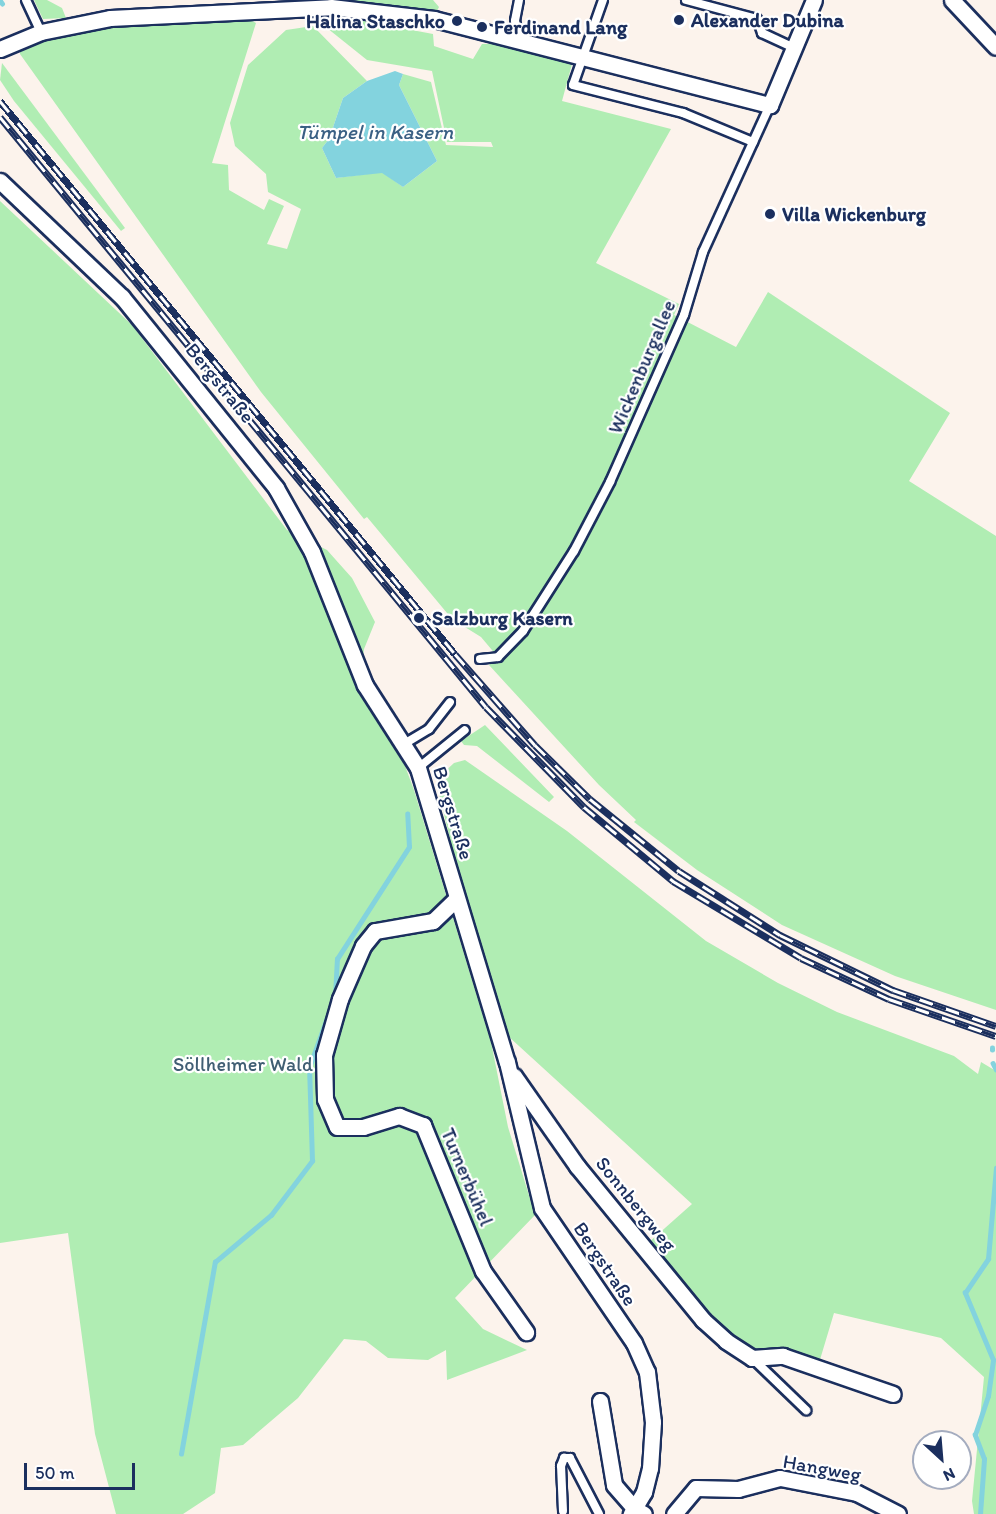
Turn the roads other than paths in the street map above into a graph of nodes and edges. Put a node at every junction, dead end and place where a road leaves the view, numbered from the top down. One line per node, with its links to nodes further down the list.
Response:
1 (26, 0): 7 (lane)
2 (519, 0): 8 (lane)
3 (603, 0): 12 (lane)
4 (686, 0): 9 (lane)
5 (814, 0): 9 (street)
6 (952, 0): 10 (street)
7 (41, 32): 8 (street); 11 (street)
8 (520, 41): 12 (street)
9 (792, 47): 13 (street)
10 (996, 47)
11 (0, 49)
12 (580, 57): 13 (street); 14 (lane)
13 (770, 105): 14 (lane, Wickenburgallee)
14 (753, 142): 16 (lane, Wickenburgallee)
15 (0, 181): 19 (street, Bergstraße)
16 (480, 660)
17 (450, 702): 19 (lane)
18 (465, 730): 20 (lane)
19 (404, 744): 20 (street, Bergstraße)
20 (418, 768): 21 (street, Bergstraße)
21 (456, 899): 22 (street, Bergstraße); 23 (street, Turnerbühel)
22 (507, 1062): 24 (street, Sonnbergweg); 29 (street, Bergstraße)
23 (526, 1332)
24 (752, 1358): 25 (street); 27 (lane, Sonnbergweg)
25 (894, 1394)
26 (600, 1401): 29 (street)
27 (806, 1410)
28 (563, 1511): 30 (lane)
29 (637, 1512)
30 (599, 1514)
31 (675, 1514): 32 (street, Hangweg)
32 (898, 1514)

